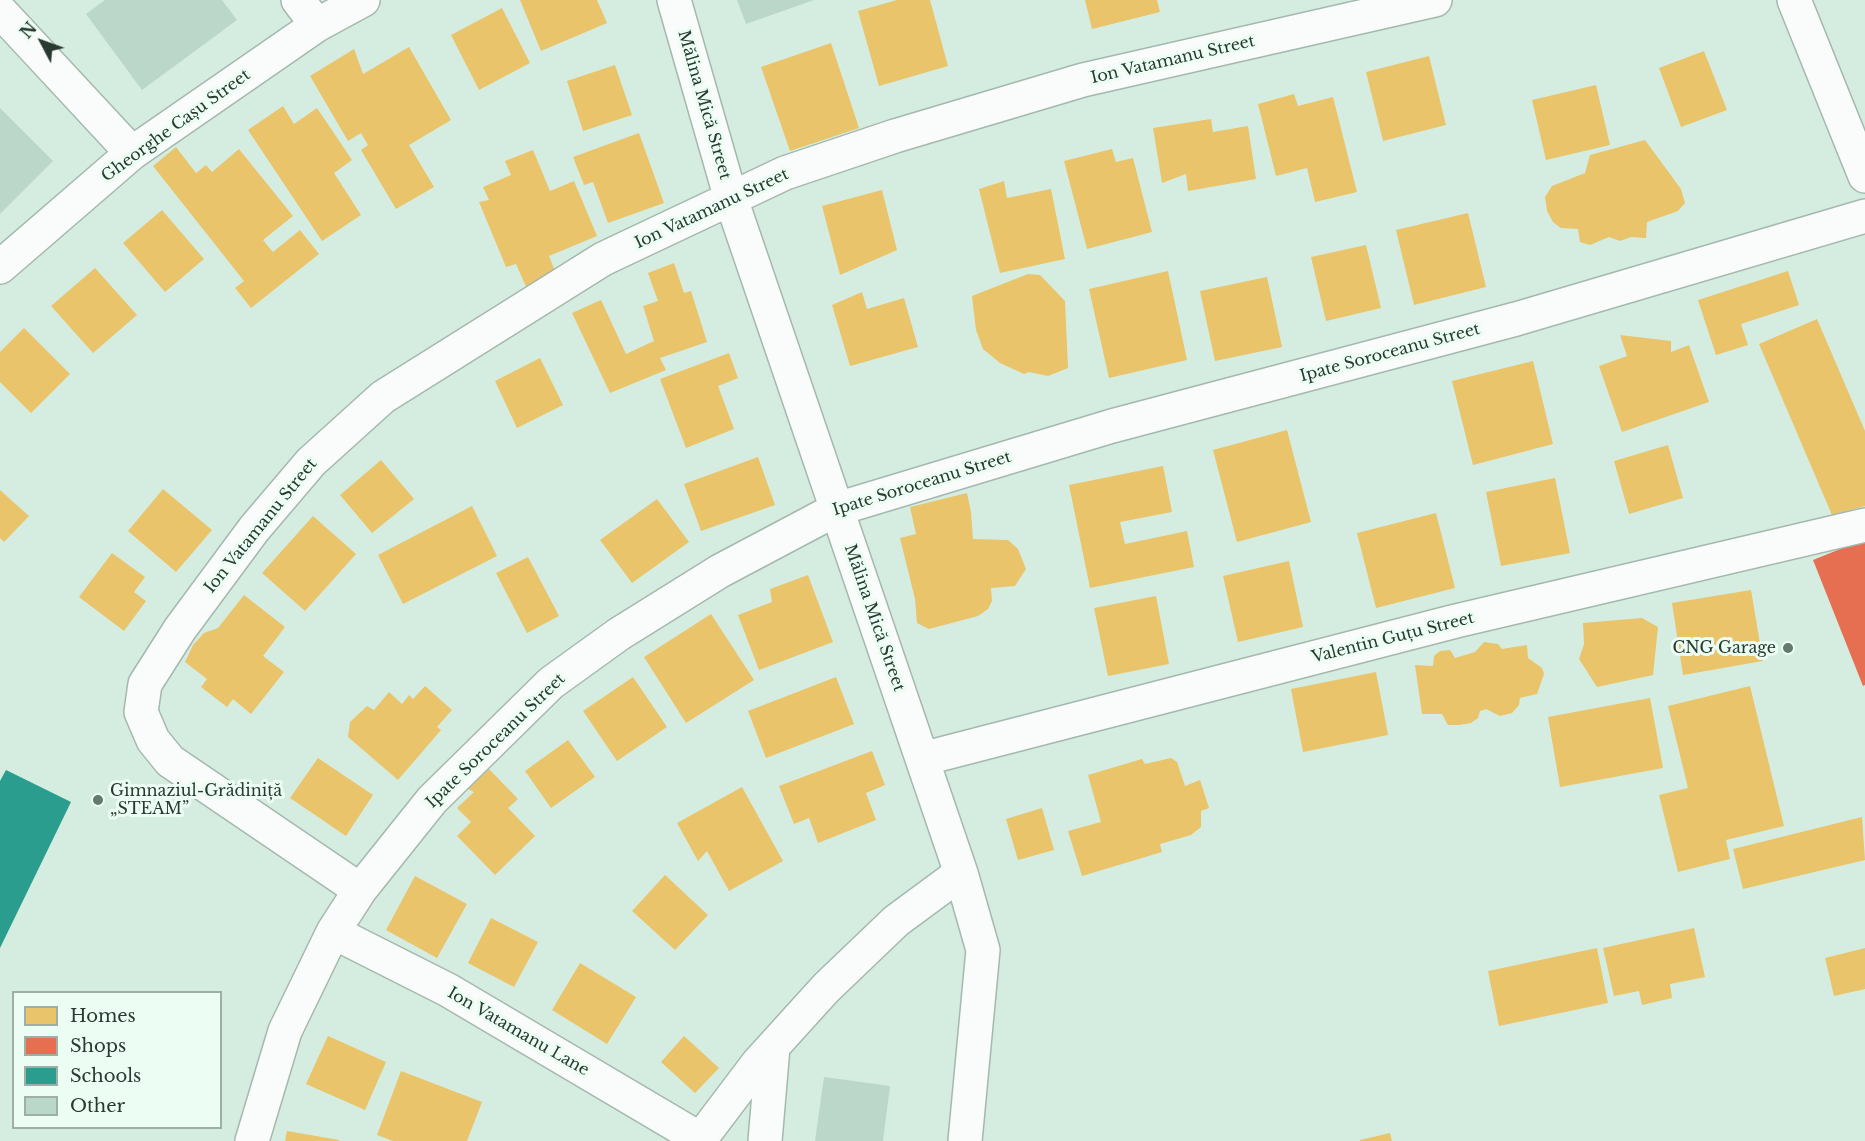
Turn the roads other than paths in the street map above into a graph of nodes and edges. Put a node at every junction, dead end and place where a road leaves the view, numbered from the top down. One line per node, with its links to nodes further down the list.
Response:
1 (12, 0): 6 (street)
2 (363, 0): 7 (street, Gheorghe Cașu Street)
3 (674, 0): 10 (street, Mălina Mică Street)
4 (1435, 0): 10 (street, Ion Vatamanu Street)
5 (1794, 0): 9 (street)
6 (0, 12): 8 (street)
7 (307, 12): 8 (street, Gheorghe Cașu Street)
8 (132, 153): 12 (street, Gheorghe Cașu Street)
9 (1865, 176)
10 (731, 199): 13 (street, Mălina Mică Street); 17 (street, Ion Vatamanu Street)
11 (1865, 216): 13 (street, Ipate Soroceanu Street)
12 (0, 267)
13 (837, 509): 15 (street, Mălina Mică Street); 17 (street, Ipate Soroceanu Street)
14 (1865, 525): 15 (street, Valentin Guțu Street)
15 (922, 759): 16 (street, Mălina Mică Street)
16 (961, 873): 19 (street); 23 (street, Mălina Mică Street)
17 (360, 890): 18 (street, Ipate Soroceanu Street)
18 (333, 932): 20 (street, Ion Vatamanu Lane); 21 (street, Ipate Soroceanu Street)
19 (773, 1047): 20 (street); 22 (street)
20 (700, 1140)
21 (252, 1141)
22 (765, 1141)
23 (965, 1141)

